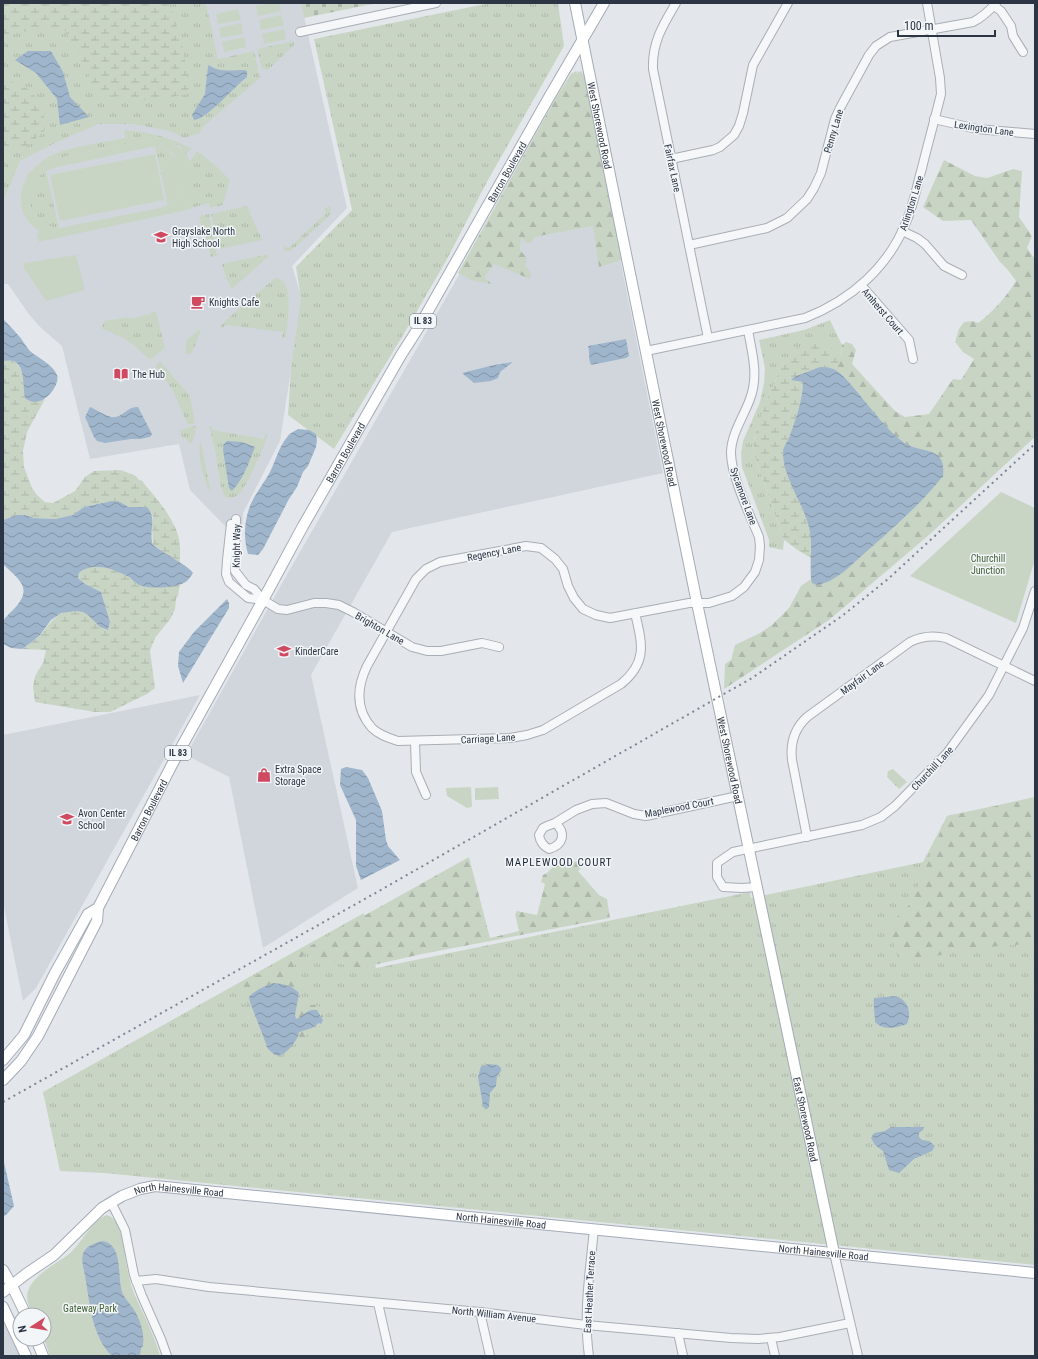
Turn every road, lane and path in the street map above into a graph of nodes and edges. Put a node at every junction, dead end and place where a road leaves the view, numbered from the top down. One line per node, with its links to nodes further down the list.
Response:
1 (417, 3): 2 (street)
2 (436, 3)
3 (575, 3): 10 (main road, West Shorewood Road)
4 (604, 3): 10 (main road, Barron Boulevard / IL 83)
5 (676, 3): 14 (street, Fairfax Lane)
6 (788, 3): 14 (street)
7 (927, 3): 9 (street, Arlington Lane)
8 (995, 4): 9 (street, Penny Lane); 11 (street)
9 (932, 30): 12 (street, Arlington Lane); 16 (street, Penny Lane)
10 (582, 41): 21 (main road, West Shorewood Road); 25 (main road, Barron Boulevard / IL 83)
11 (1023, 52)
12 (934, 119): 13 (street, Lexington Lane); 15 (street, Arlington Lane)
13 (1035, 134)
14 (671, 159): 16 (street, Fairfax Lane)
15 (902, 231): 17 (street); 18 (street, Arlington Lane)
16 (689, 245): 20 (street, Fairfax Lane)
17 (962, 275)
18 (861, 285): 19 (street, Arlington Lane); 22 (street, Amherst Court)
19 (748, 330): 20 (street, Arlington Lane); 26 (street, Sycamore Lane)
20 (708, 338): 21 (street, Arlington Lane)
21 (646, 351): 26 (main road, West Shorewood Road)
22 (913, 359)
23 (234, 518): 25 (street, Knight Way)
24 (1035, 591): 30 (street, Churchill Lane)
25 (263, 600): 28 (street, Brighton Lane); 39 (main road, Barron Boulevard / IL 83)
26 (697, 603): 27 (street, Regency Lane); 34 (main road, West Shorewood Road)
27 (635, 613): 28 (street, Regency Lane); 32 (street, Carriage Lane)
28 (386, 632): 29 (street, Brighton Lane); 32 (street, Carriage Lane)
29 (499, 647)
30 (1004, 666): 31 (street, Mayfair Lane); 36 (street, Churchill Lane); 36 (street, Mayfair Lane)
31 (1035, 681)
32 (415, 741): 33 (street)
33 (426, 795)
34 (738, 796): 35 (street, Maplewood Court); 37 (main road, West Shorewood Road)
35 (555, 823)
36 (807, 837): 37 (street, Churchill Lane)
37 (749, 849): 38 (main road, West Shorewood Road); 38 (street, Churchill Lane)
38 (756, 884): 44 (main road, East Shorewood Road)
39 (98, 908): 40 (main road, Barron Boulevard); 41 (main road, Barron Boulevard / IL 83)
40 (3, 1060)
41 (3, 1080)
42 (112, 1202): 43 (main road, North Hainesville Road); 47 (street); 48 (main road, North Hainesville Road)
43 (594, 1229): 44 (main road, North Hainesville Road); 55 (street, East Heather Terrace)
44 (834, 1253): 46 (main road, North Hainesville Road); 54 (street, East Shorewood Road)
45 (3, 1270): 48 (main road)
46 (1035, 1273)
47 (136, 1281): 50 (street, North William Avenue); 59 (street)
48 (12, 1286): 49 (main road, North Hainesville Road); 52 (main road)
49 (3, 1292)
50 (378, 1303): 53 (street, North William Avenue); 60 (street)
51 (3, 1307): 58 (main road)
52 (22, 1307)
53 (480, 1312): 55 (street, North William Avenue); 61 (street)
54 (850, 1323): 57 (street, North William Avenue); 65 (street, East Shorewood Road)
55 (586, 1324): 56 (street, North William Avenue); 62 (street, East Heather Terrace)
56 (678, 1333): 57 (street, North William Avenue); 63 (street)
57 (771, 1338): 64 (street)
58 (26, 1356)
59 (167, 1356)
60 (390, 1356)
61 (490, 1356)
62 (589, 1356)
63 (683, 1356)
64 (775, 1356)
65 (858, 1356)

